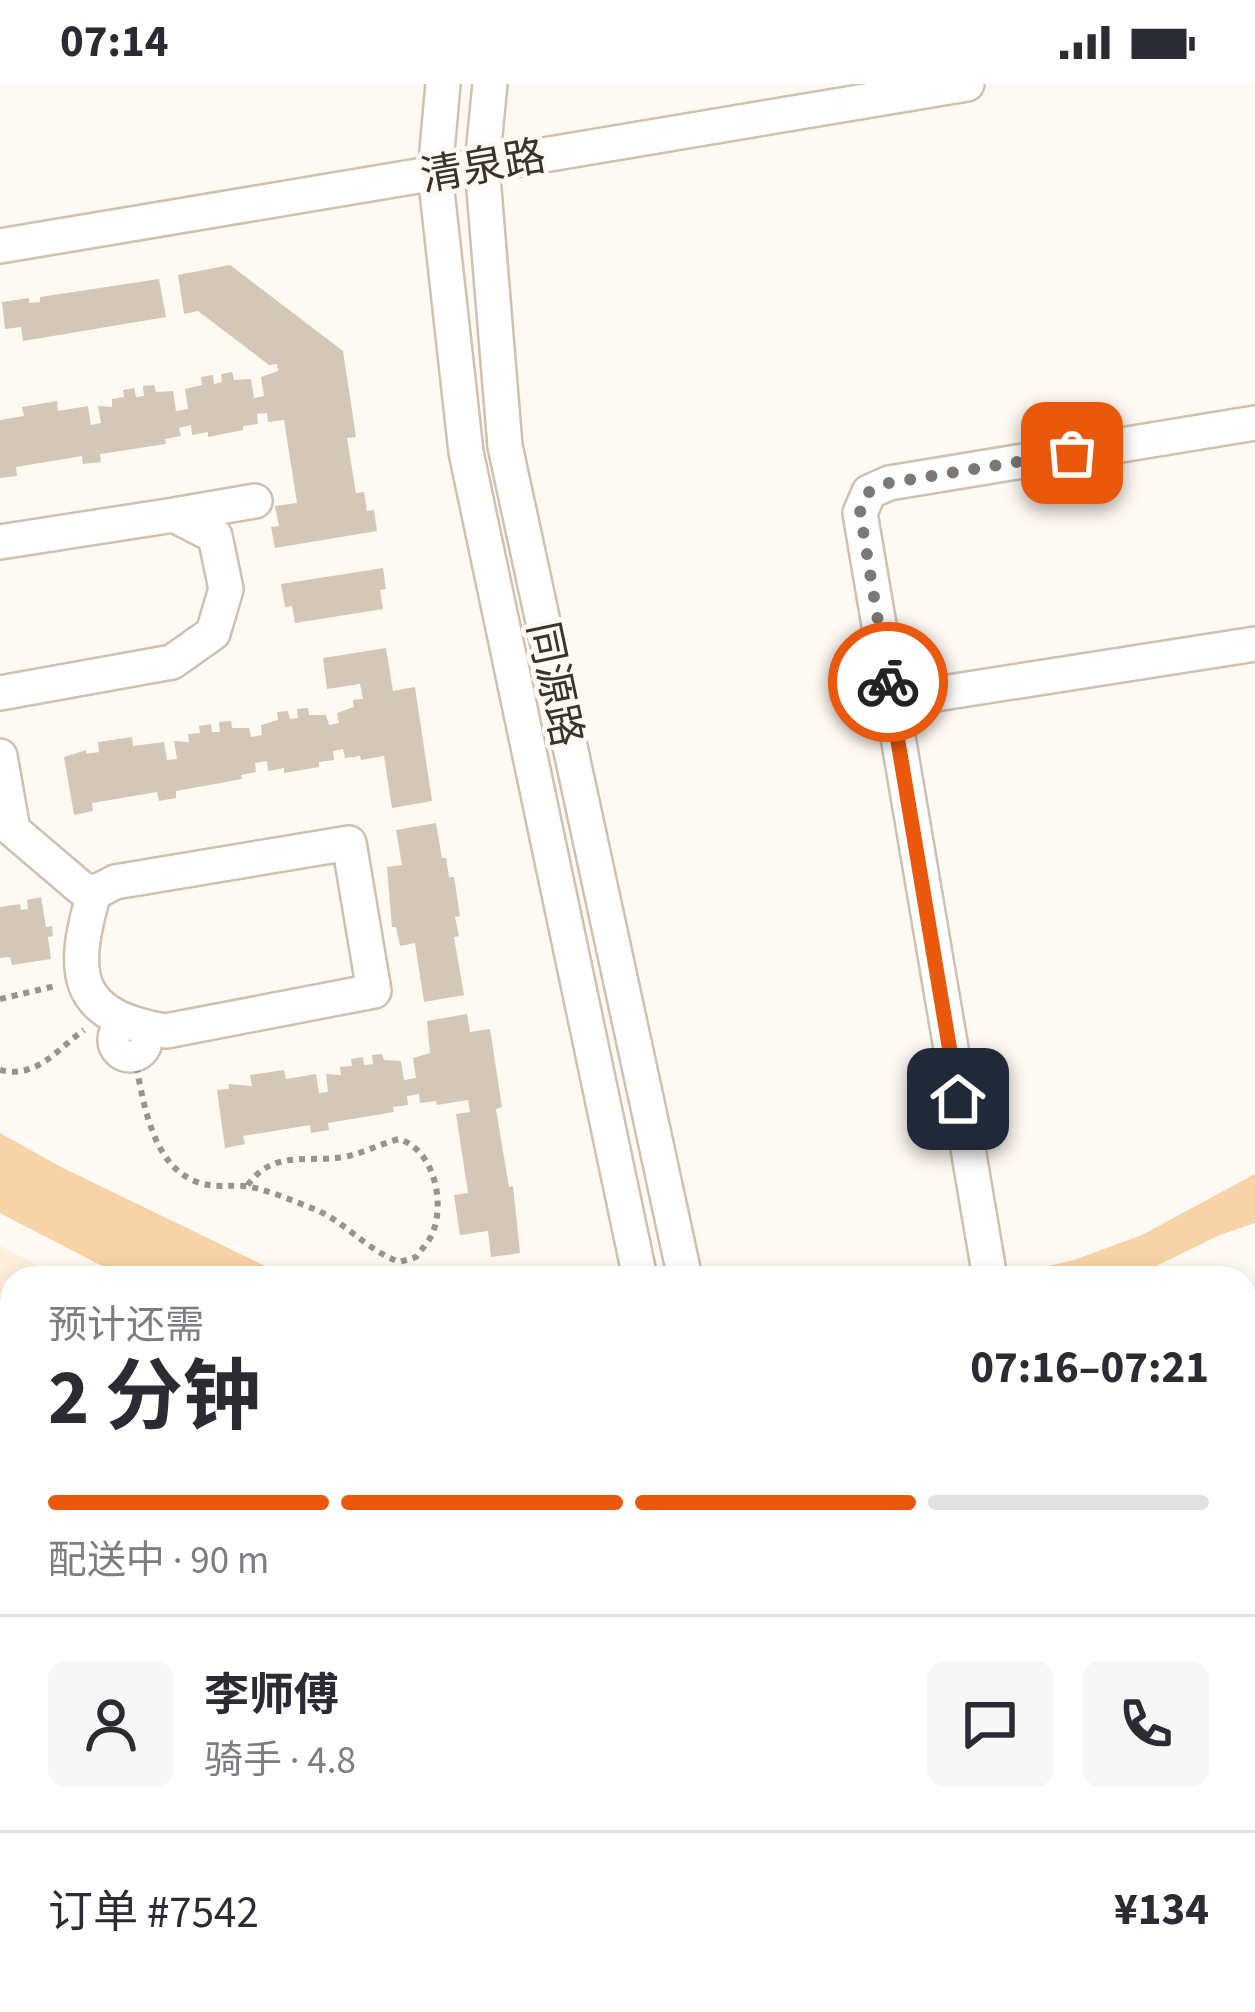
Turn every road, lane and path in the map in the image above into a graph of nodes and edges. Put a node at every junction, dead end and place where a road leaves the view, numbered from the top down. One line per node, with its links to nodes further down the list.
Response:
1 (443, 84): 5 (street, 同源路)
2 (490, 84): 4 (street, 同源路)
3 (967, 84): 4 (street, 清泉路)
4 (482, 164): 5 (street, 清泉路); 22 (street, 同源路)
5 (435, 173): 6 (street, 清泉路); 21 (street, 同源路)
6 (0, 246)
7 (1255, 423): 13 (street)
8 (255, 501): 9 (street)
9 (174, 515): 10 (street); 12 (street)
10 (0, 542)
11 (1255, 644): 13 (street)
12 (0, 693)
13 (891, 701): 23 (street)
14 (0, 756): 15 (street)
15 (94, 893): 16 (street); 18 (street)
16 (82, 978): 17 (path); 18 (street)
17 (0, 999)
18 (129, 1039): 19 (path); 20 (path)
19 (0, 1070)
20 (247, 1186): 20 (path)
21 (637, 1266)
22 (682, 1266)
23 (988, 1266)

